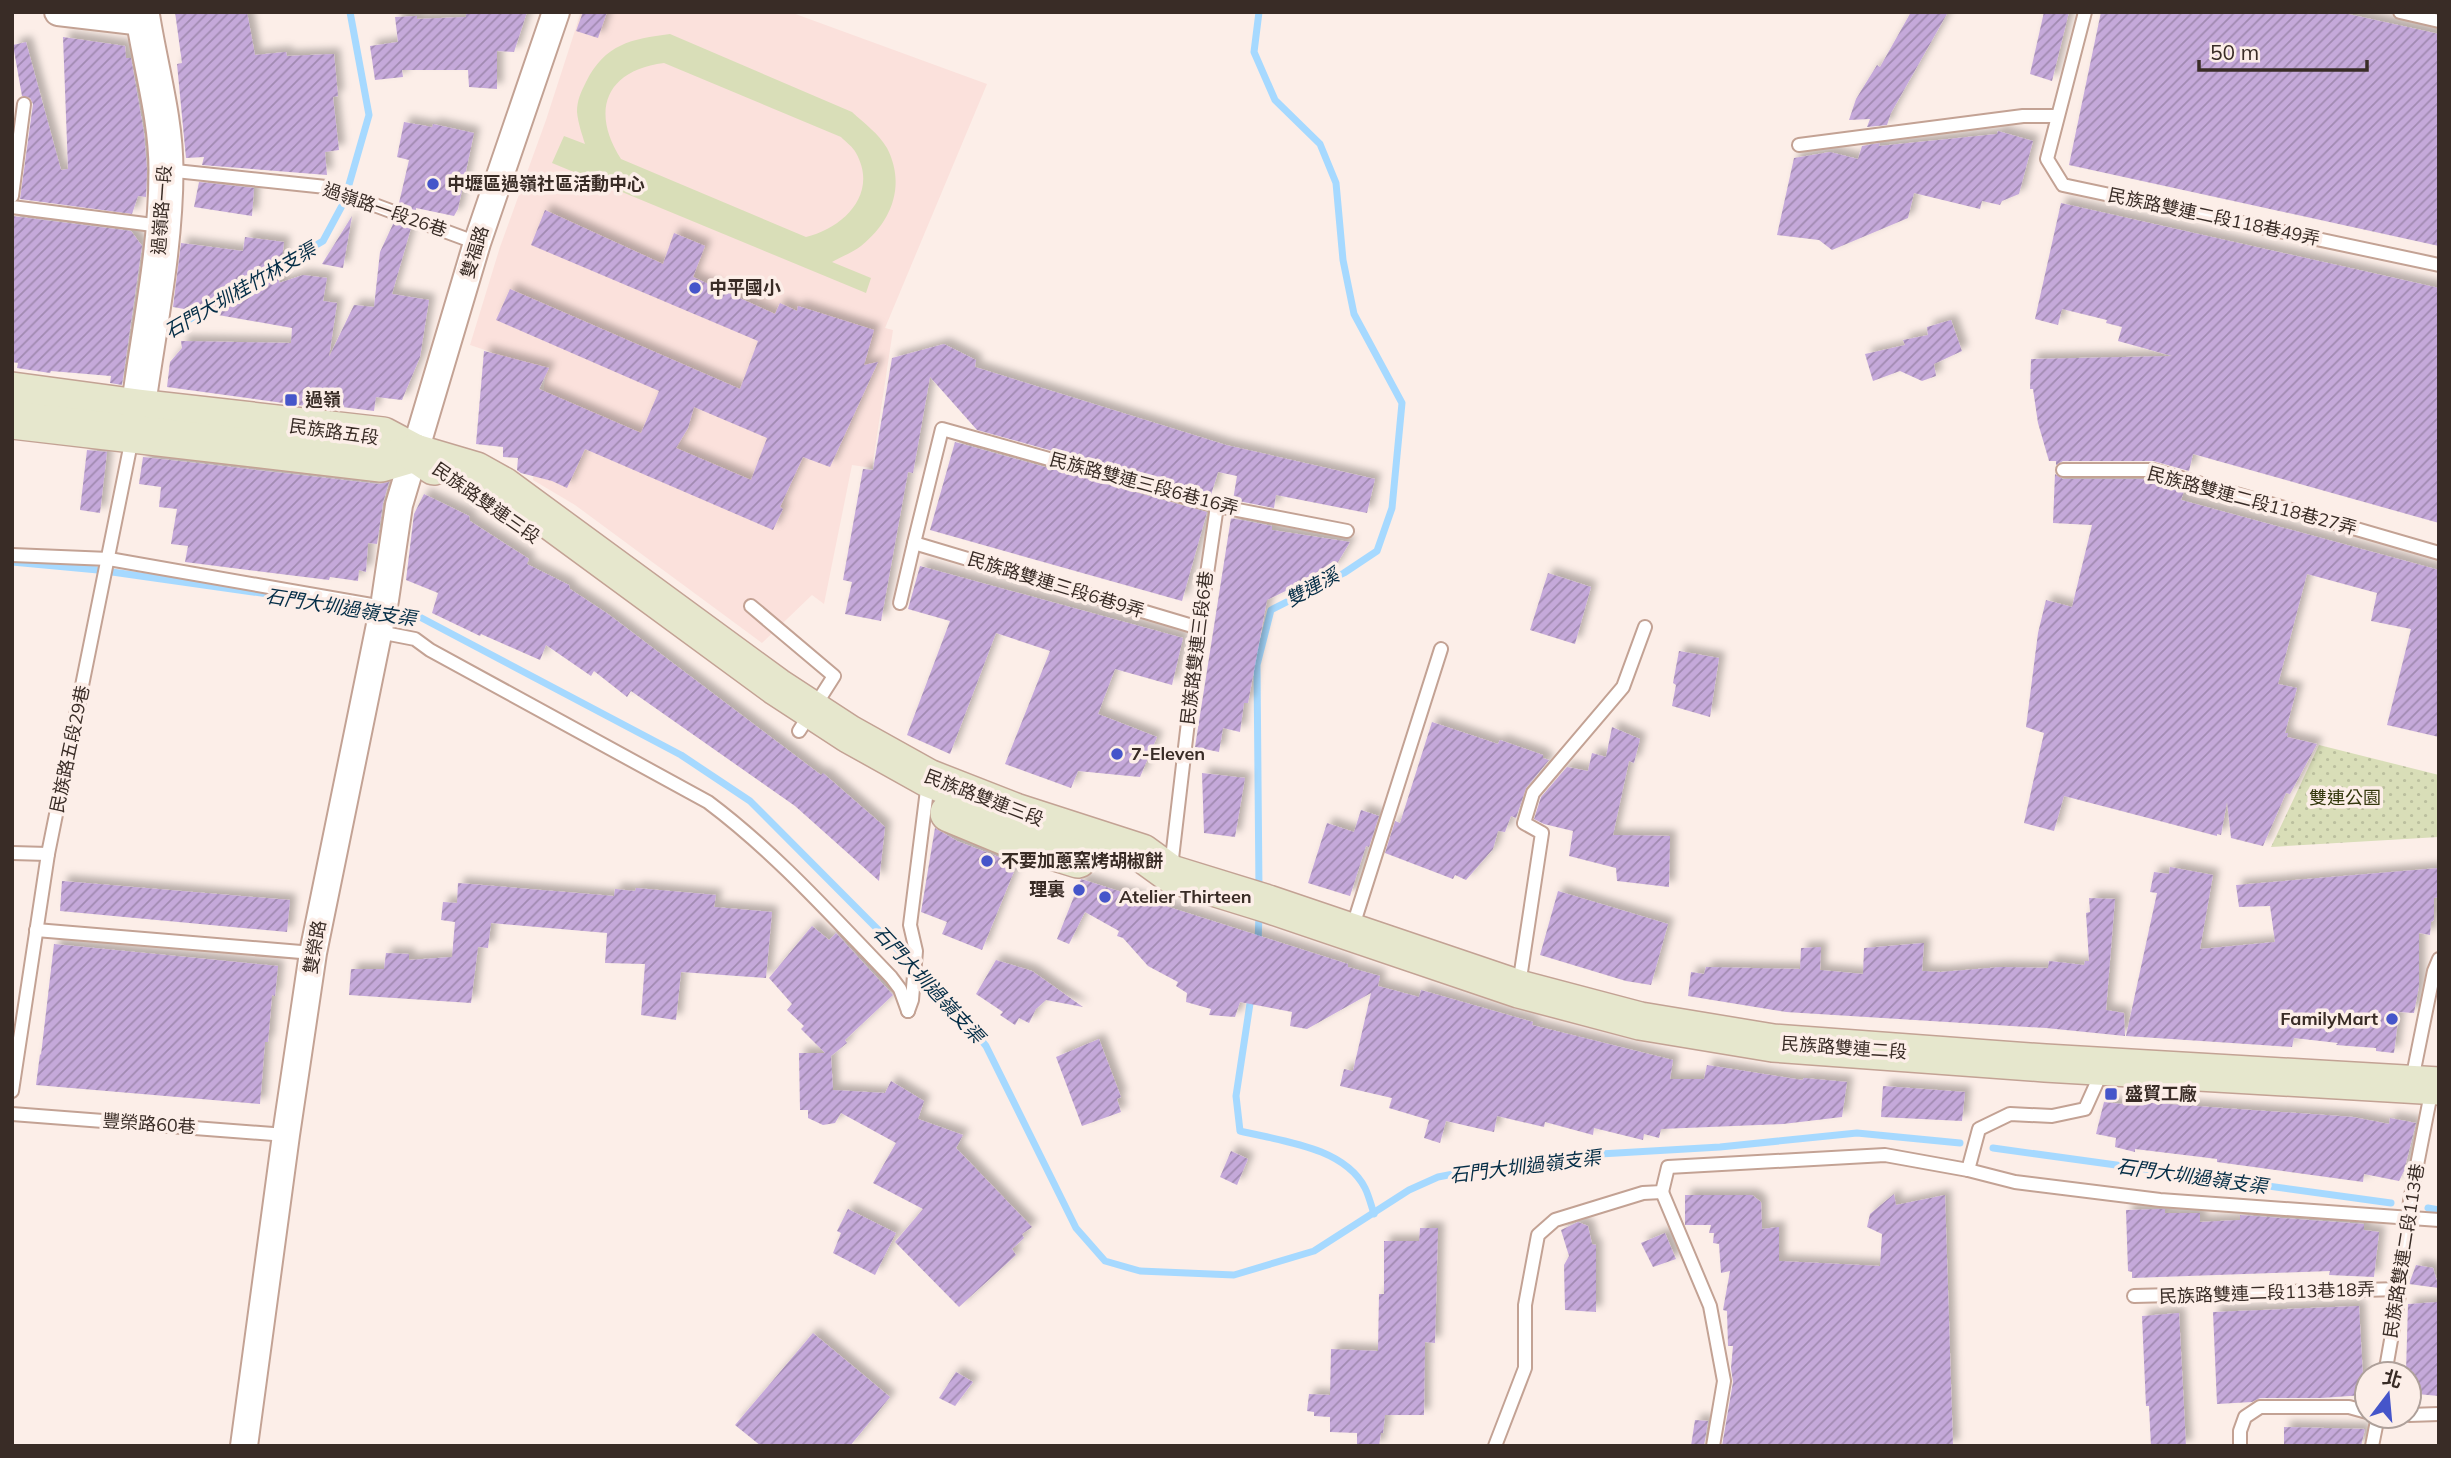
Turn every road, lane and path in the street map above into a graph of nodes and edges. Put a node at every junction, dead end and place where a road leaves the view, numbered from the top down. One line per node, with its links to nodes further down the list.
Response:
1 (58, 12): 5 (street)
2 (556, 12): 14 (street, 雙福路)
3 (2085, 12): 8 (lane, 民族路雙連二段118巷49弄)
4 (2399, 12): 6 (lane)
5 (143, 17): 10 (street, 過嶺路一段)
6 (2439, 21)
7 (24, 104): 11 (lane)
8 (2057, 116): 9 (lane); 15 (lane, 民族路雙連二段118巷49弄)
9 (1800, 145)
10 (166, 170): 13 (street, 過嶺路一段); 14 (lane, 過嶺路一段26巷)
11 (12, 196)
12 (12, 207): 13 (lane)
13 (163, 226): 18 (street, 過嶺路一段)
14 (477, 243): 19 (street, 雙福路)
15 (2439, 265)
16 (12, 391): 18 (main road, 民族路五段)
17 (12, 420): 18 (main road, 民族路五段)
18 (135, 421): 19 (main road, 民族路五段); 26 (lane, 民族路五段29巷)
19 (415, 453): 29 (street, 雙榮路); 33 (main road, 民族路雙連三段)
20 (2063, 470): 24 (lane, 民族路雙連二段118巷27弄)
21 (1217, 506): 22 (lane, 民族路雙連三段6巷16弄); 23 (lane, 民族路雙連三段6巷16弄); 31 (lane, 民族路雙連三段6巷)
22 (1347, 531)
23 (914, 543): 27 (lane); 31 (lane, 民族路雙連三段6巷9弄)
24 (2439, 553)
25 (12, 555): 26 (lane)
26 (109, 559): 29 (lane); 36 (lane, 民族路五段29巷)
27 (901, 603)
28 (751, 606): 33 (lane)
29 (381, 620): 34 (lane); 41 (street, 雙榮路)
30 (1645, 627): 43 (lane)
31 (1199, 628): 37 (lane, 民族路雙連三段6巷)
32 (1441, 649): 40 (lane)
33 (806, 720): 34 (main road, 民族路雙連三段)
34 (927, 791): 37 (main road, 民族路雙連三段)
35 (12, 853): 36 (lane)
36 (48, 854): 39 (lane, 民族路五段29巷)
37 (1171, 874): 38 (main road, 民族路雙連三段)
38 (1256, 901): 40 (main road, 民族路雙連二段)
39 (36, 930): 41 (lane); 46 (lane, 民族路五段29巷)
40 (1351, 932): 43 (main road, 民族路雙連二段)
41 (313, 953): 48 (street, 雙榮路)
42 (2439, 959): 45 (lane, 民族路雙連二段113巷)
43 (1519, 989): 44 (main road, 民族路雙連二段)
44 (2104, 1067): 45 (main road, 民族路雙連二段); 49 (lane)
45 (2427, 1085): 51 (lane, 民族路雙連二段113巷)
46 (12, 1091)
47 (12, 1114): 48 (lane, 豐榮路60巷)
48 (286, 1135): 58 (street, 雙榮路)
49 (1968, 1170): 50 (lane); 51 (lane)
50 (1662, 1192): 59 (lane); 60 (lane)
51 (2408, 1217): 52 (lane); 53 (lane, 民族路雙連二段113巷)
52 (2439, 1220)
53 (2400, 1289): 54 (lane, 民族路雙連二段113巷18弄); 55 (lane, 民族路雙連二段113巷)
54 (2134, 1296)
55 (2387, 1360)
56 (2353, 1408): 57 (lane)
57 (2240, 1445)
58 (244, 1446)
59 (1495, 1446)
60 (1713, 1446)

